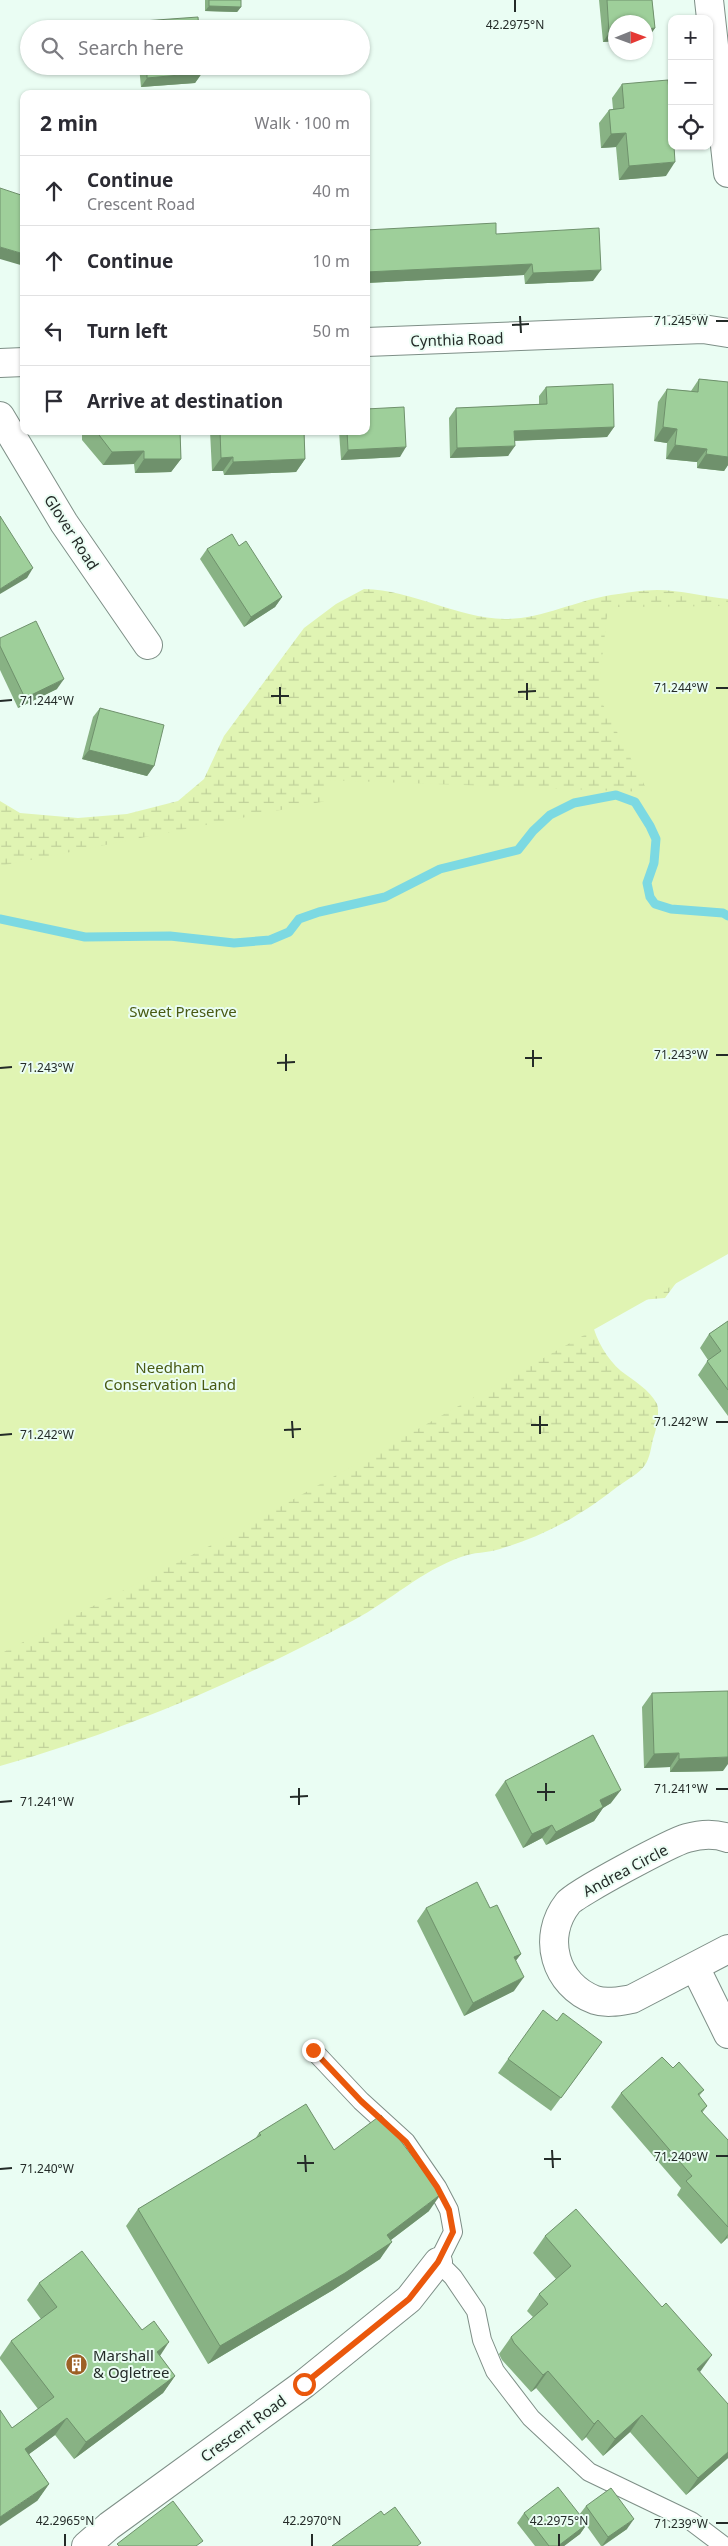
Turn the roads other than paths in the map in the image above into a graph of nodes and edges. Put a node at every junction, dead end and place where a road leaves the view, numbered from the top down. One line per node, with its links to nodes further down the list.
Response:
1 (709, 0): 2 (street)
2 (728, 173)
3 (728, 333): 4 (street, Cynthia Road)
4 (370, 342)
5 (20, 362): 6 (street)
6 (0, 363)
7 (0, 416): 8 (street, Glover Road)
8 (148, 645)
9 (728, 1838): 11 (street, Andrea Circle)
10 (728, 1949): 11 (street, Andrea Circle)
11 (694, 1967): 12 (street)
12 (728, 2034)
13 (313, 2050): 14 (lane)
14 (438, 2262): 15 (street, Crescent Road); 16 (lane)
15 (86, 2546)
16 (724, 2546)

